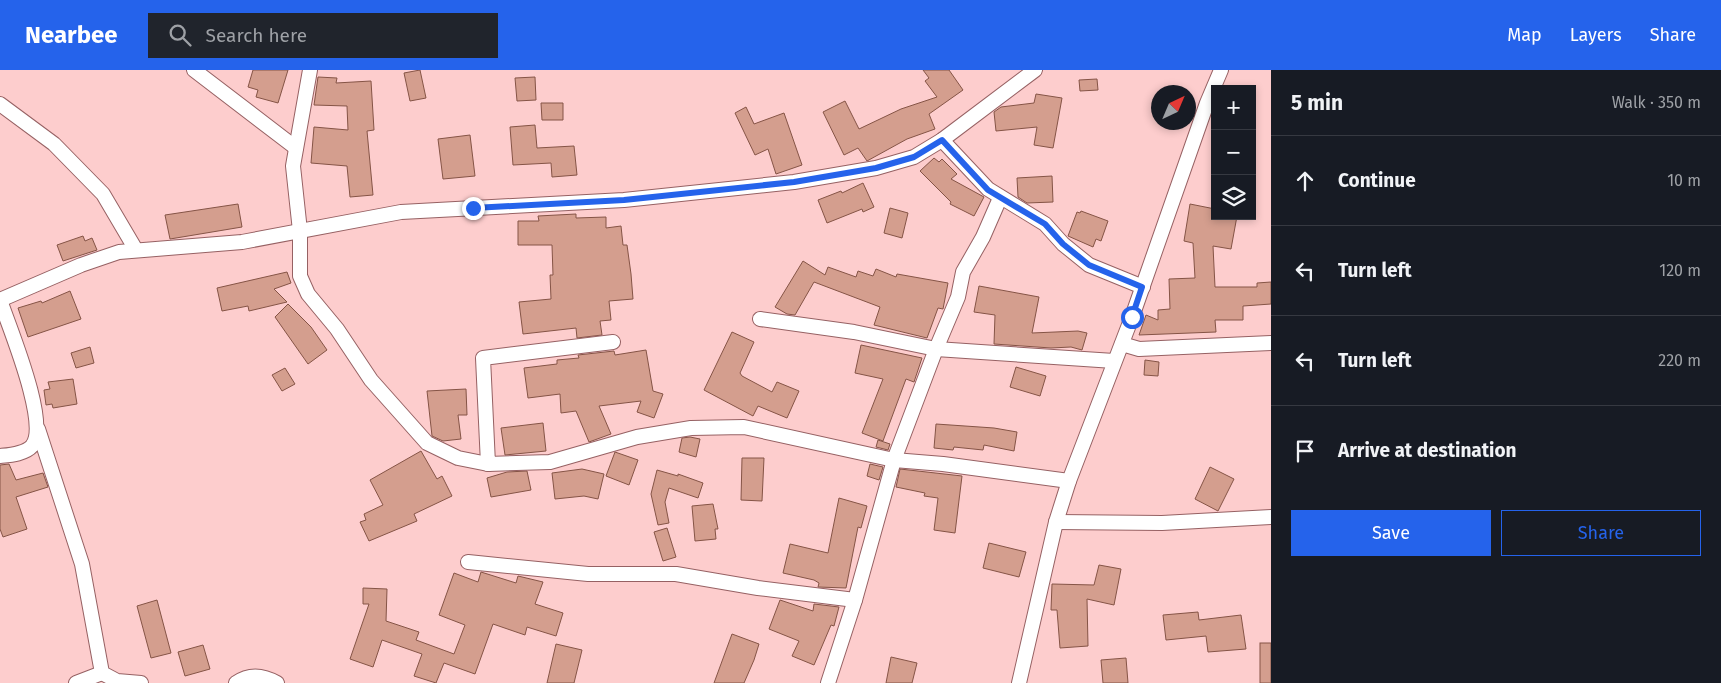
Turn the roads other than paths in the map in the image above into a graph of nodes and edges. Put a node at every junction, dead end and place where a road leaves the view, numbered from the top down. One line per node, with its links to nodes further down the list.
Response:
1 (194, 70): 7 (street)
2 (310, 70): 7 (street)
3 (1035, 70): 6 (street)
4 (1221, 70): 11 (street)
5 (0, 104): 10 (street)
6 (942, 140): 8 (street); 9 (street)
7 (296, 148): 9 (street)
8 (1000, 198): 11 (street); 17 (street)
9 (300, 231): 10 (street); 22 (street)
10 (136, 250): 12 (street)
11 (1142, 287): 16 (street)
12 (0, 300): 19 (street)
13 (760, 319): 17 (street)
14 (614, 342): 22 (street)
15 (1271, 343): 16 (street)
16 (1122, 344): 18 (street)
17 (936, 349): 18 (street); 21 (street)
18 (1114, 361): 23 (street)
19 (38, 429): 20 (street); 28 (street)
20 (0, 456)
21 (894, 460): 22 (street); 23 (street); 27 (street)
22 (488, 464)
23 (1069, 480): 25 (street)
24 (1271, 517): 25 (street)
25 (1056, 522): 34 (street)
26 (468, 562): 27 (street)
27 (855, 600): 33 (street)
28 (102, 673): 29 (street); 30 (street)
29 (76, 683)
30 (141, 683)
31 (236, 683): 32 (street)
32 (278, 683)
33 (828, 683)
34 (1019, 683)

